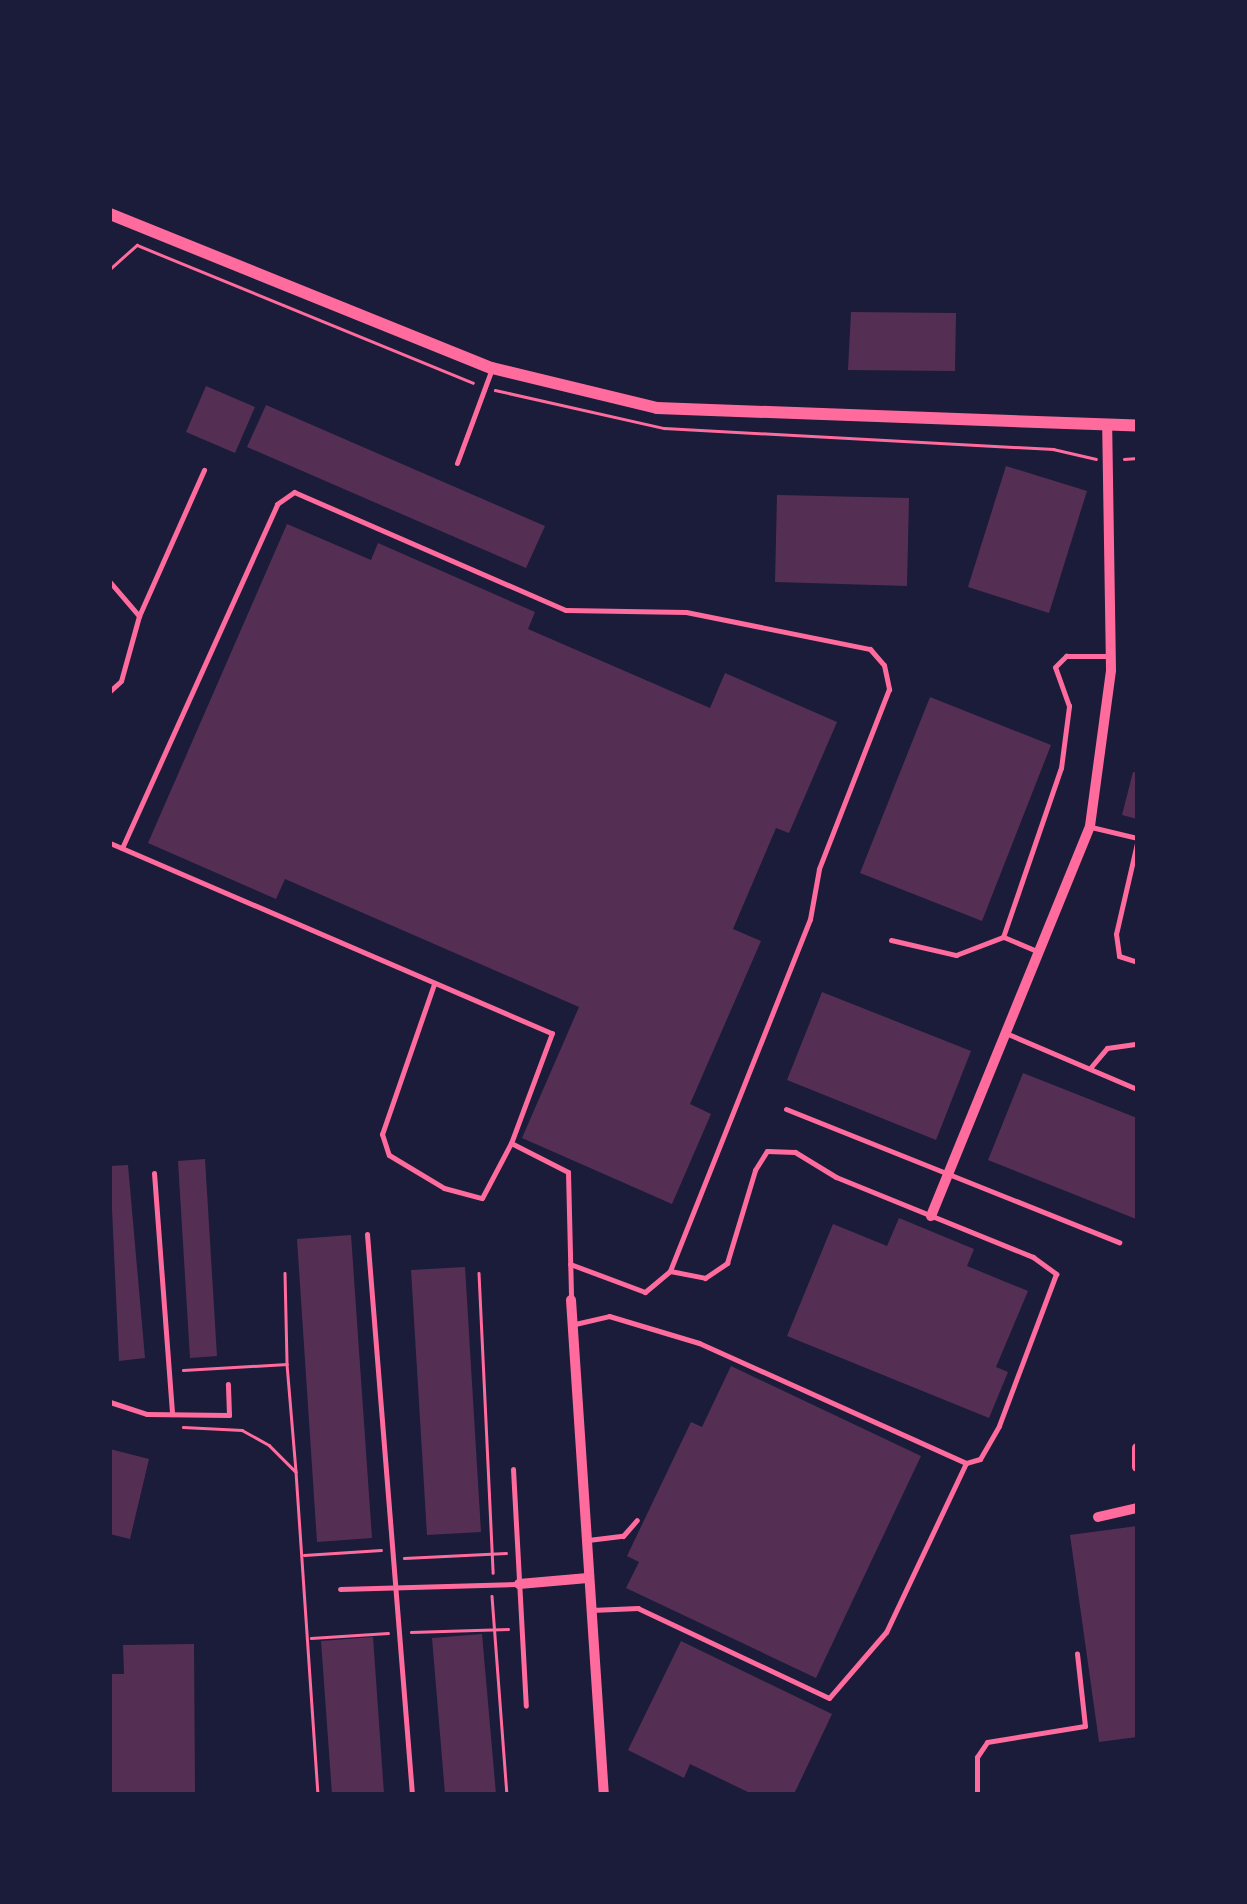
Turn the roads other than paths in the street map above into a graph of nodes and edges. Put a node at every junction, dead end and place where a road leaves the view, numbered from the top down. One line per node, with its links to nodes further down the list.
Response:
1 (110, 214): 2 (street)
2 (492, 368): 3 (street); 5 (lane)
3 (1107, 426): 4 (street); 9 (street)
4 (1137, 426)
5 (457, 463)
6 (204, 470): 8 (lane)
7 (110, 582): 8 (lane)
8 (139, 616): 10 (lane)
9 (1110, 656): 11 (street); 15 (lane)
10 (110, 691)
11 (1090, 826): 12 (lane); 17 (street)
12 (1137, 841): 18 (lane)
13 (110, 843): 14 (lane)
14 (122, 848): 19 (lane); 32 (lane)
15 (1004, 937): 16 (lane); 17 (lane)
16 (891, 940)
17 (1042, 954): 20 (street)
18 (1137, 962)
19 (434, 983): 25 (lane); 25 (lane)
20 (1008, 1034): 22 (lane); 27 (street)
21 (1137, 1044): 22 (lane)
22 (1091, 1067): 23 (lane)
23 (1137, 1089)
24 (786, 1109): 27 (lane)
25 (510, 1142): 31 (lane)
26 (154, 1173): 37 (lane)
27 (951, 1174): 28 (street); 30 (lane)
28 (931, 1216): 32 (lane); 39 (lane)
29 (367, 1234): 48 (lane)
30 (1119, 1242)
31 (570, 1264): 32 (lane); 33 (lane)
32 (670, 1271)
33 (571, 1300): 34 (street)
34 (572, 1324): 39 (lane); 45 (street)
35 (228, 1384): 37 (lane)
36 (110, 1402): 37 (lane)
37 (172, 1414)
38 (1137, 1448): 40 (street)
39 (966, 1462): 50 (lane)
40 (1137, 1467)
41 (513, 1469): 47 (lane)
42 (1137, 1508): 43 (street)
43 (1098, 1517)
44 (636, 1520): 45 (lane)
45 (585, 1540): 46 (street)
46 (588, 1578): 47 (street); 50 (street)
47 (520, 1584): 48 (lane); 52 (lane)
48 (395, 1587): 49 (lane); 53 (lane)
49 (340, 1589)
50 (590, 1610): 54 (street)
51 (1077, 1653): 55 (lane)
52 (526, 1706)
53 (412, 1794)
54 (604, 1794)
55 (977, 1794)

